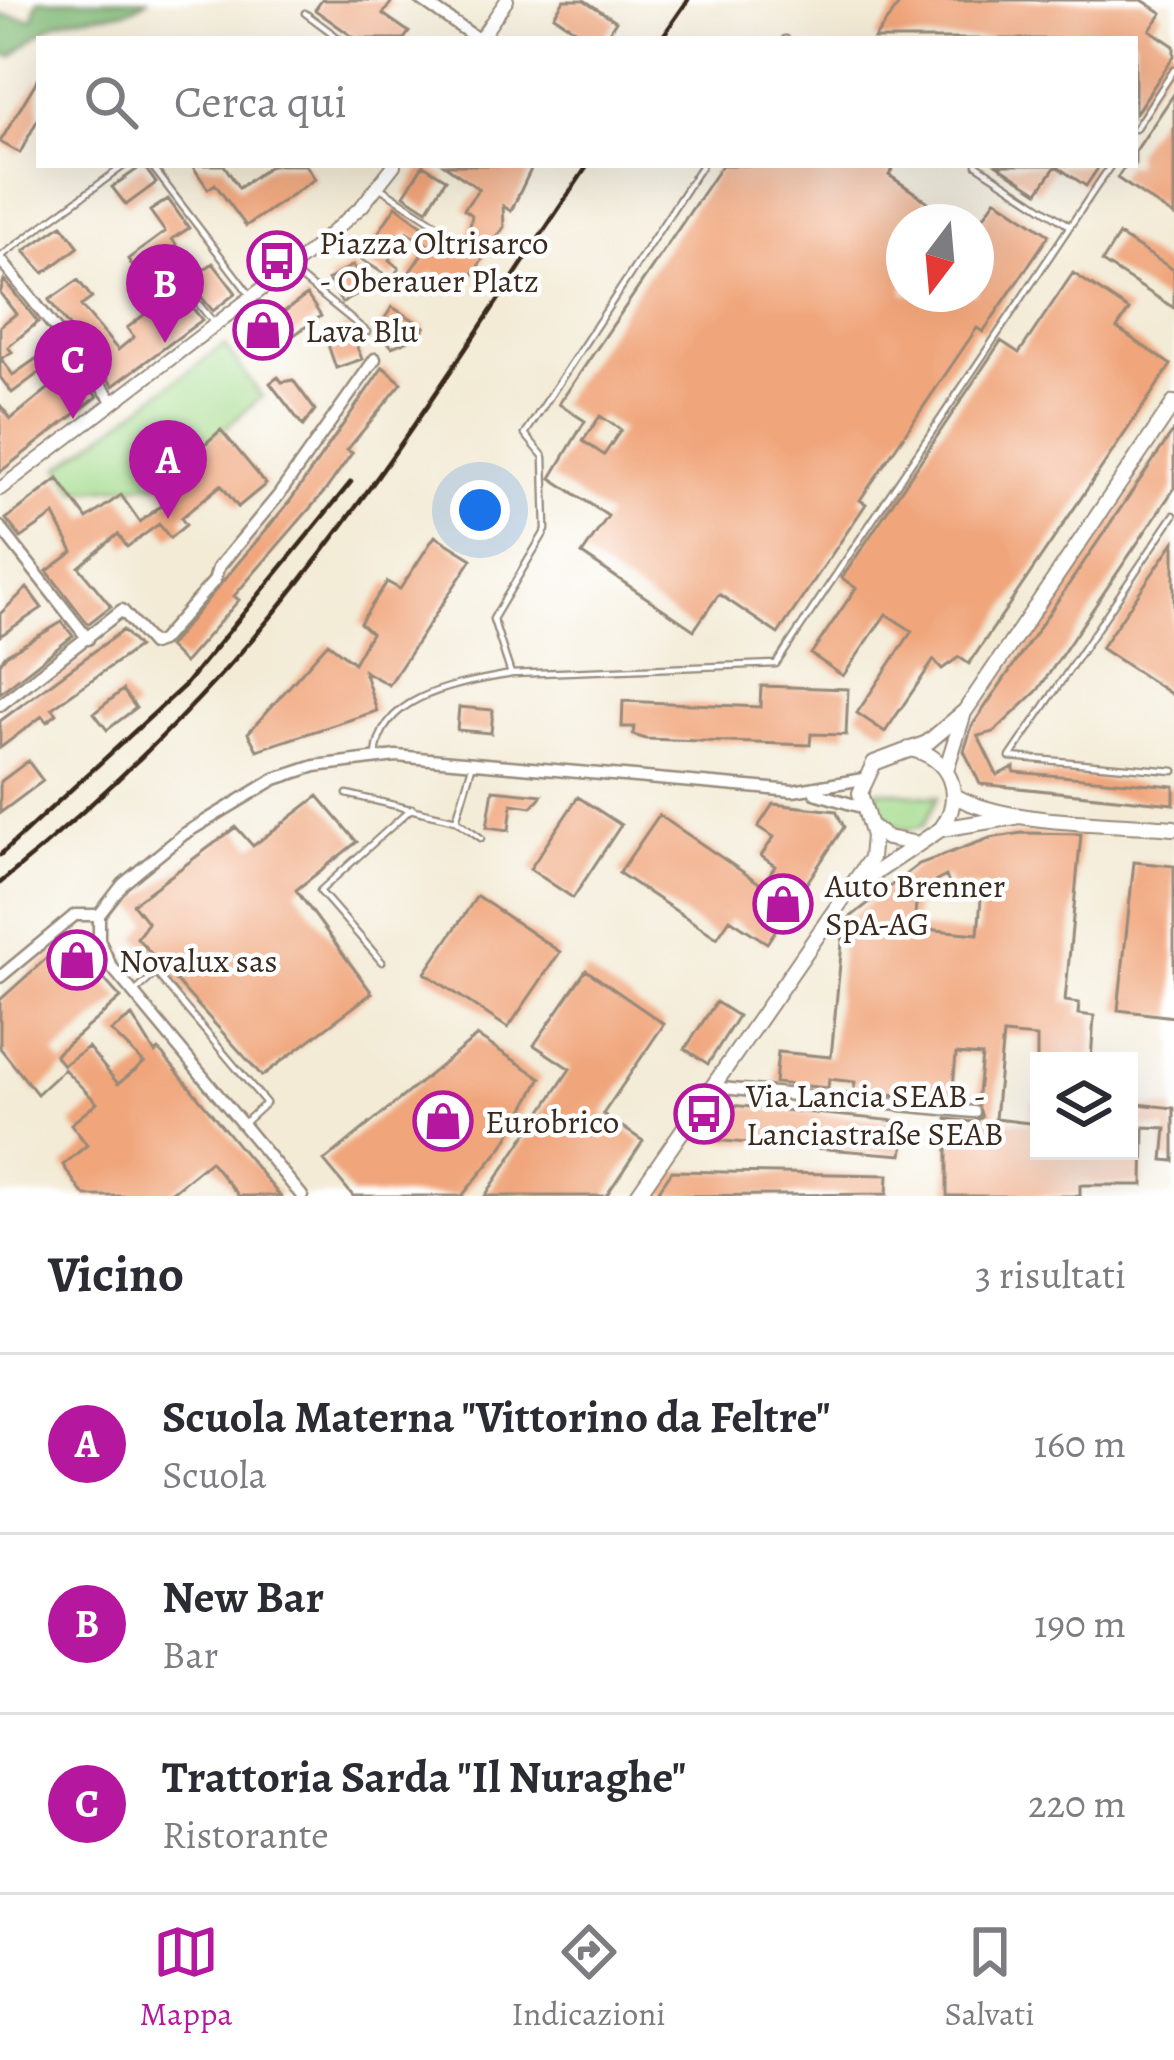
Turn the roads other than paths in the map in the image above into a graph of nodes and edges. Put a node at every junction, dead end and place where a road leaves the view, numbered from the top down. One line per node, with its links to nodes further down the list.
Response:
1 (421, 0): 5 (street)
2 (507, 0): 6 (street)
3 (305, 13): 4 (lane)
4 (336, 36)
5 (475, 36)
6 (481, 36)
7 (1174, 70): 8 (lane)
8 (1138, 124)
9 (121, 168): 18 (lane)
10 (153, 168): 21 (lane)
11 (392, 168): 15 (street)
12 (700, 168): 31 (lane)
13 (982, 168): 16 (lane)
14 (1109, 168): 16 (lane)
15 (379, 187): 17 (lane); 19 (street)
16 (1070, 226): 31 (lane)
17 (452, 234)
18 (0, 258): 25 (street)
19 (290, 268): 21 (street); 23 (lane)
20 (180, 281): 22 (lane)
21 (251, 296): 22 (street)
22 (214, 323): 25 (street)
23 (367, 332)
24 (375, 359): 30 (street)
25 (112, 400): 27 (street)
26 (1174, 404): 33 (main road)
27 (0, 489)
28 (1174, 515): 38 (lane)
29 (0, 527): 30 (street)
30 (88, 639): 32 (street)
31 (511, 674): 35 (lane)
32 (0, 705)
33 (965, 711): 34 (main road); 37 (main road)
34 (909, 749): 37 (main road); 39 (main road)
35 (376, 756): 36 (street); 53 (street)
36 (472, 763): 40 (street); 46 (lane)
37 (946, 770): 42 (main road)
38 (1174, 771)
39 (863, 779): 40 (street); 43 (main road)
40 (806, 790): 43 (street)
41 (347, 794): 44 (lane)
42 (955, 796): 45 (main road); 49 (main road)
43 (861, 807): 47 (main road)
44 (412, 808): 46 (lane); 54 (lane)
45 (1026, 815): 48 (main road); 49 (main road)
46 (457, 820): 50 (lane)
47 (871, 826): 51 (main road); 52 (main road)
48 (1174, 828)
49 (941, 829): 51 (main road)
50 (481, 838)
51 (913, 843): 52 (main road)
52 (853, 888): 57 (main road)
53 (99, 915): 55 (street); 56 (street)
54 (382, 962)
55 (0, 977)
56 (134, 993): 59 (street); 59 (lane)
57 (711, 1087): 58 (street); 61 (main road)
58 (974, 1112)
59 (243, 1124): 60 (street)
60 (302, 1196)
61 (637, 1196)

